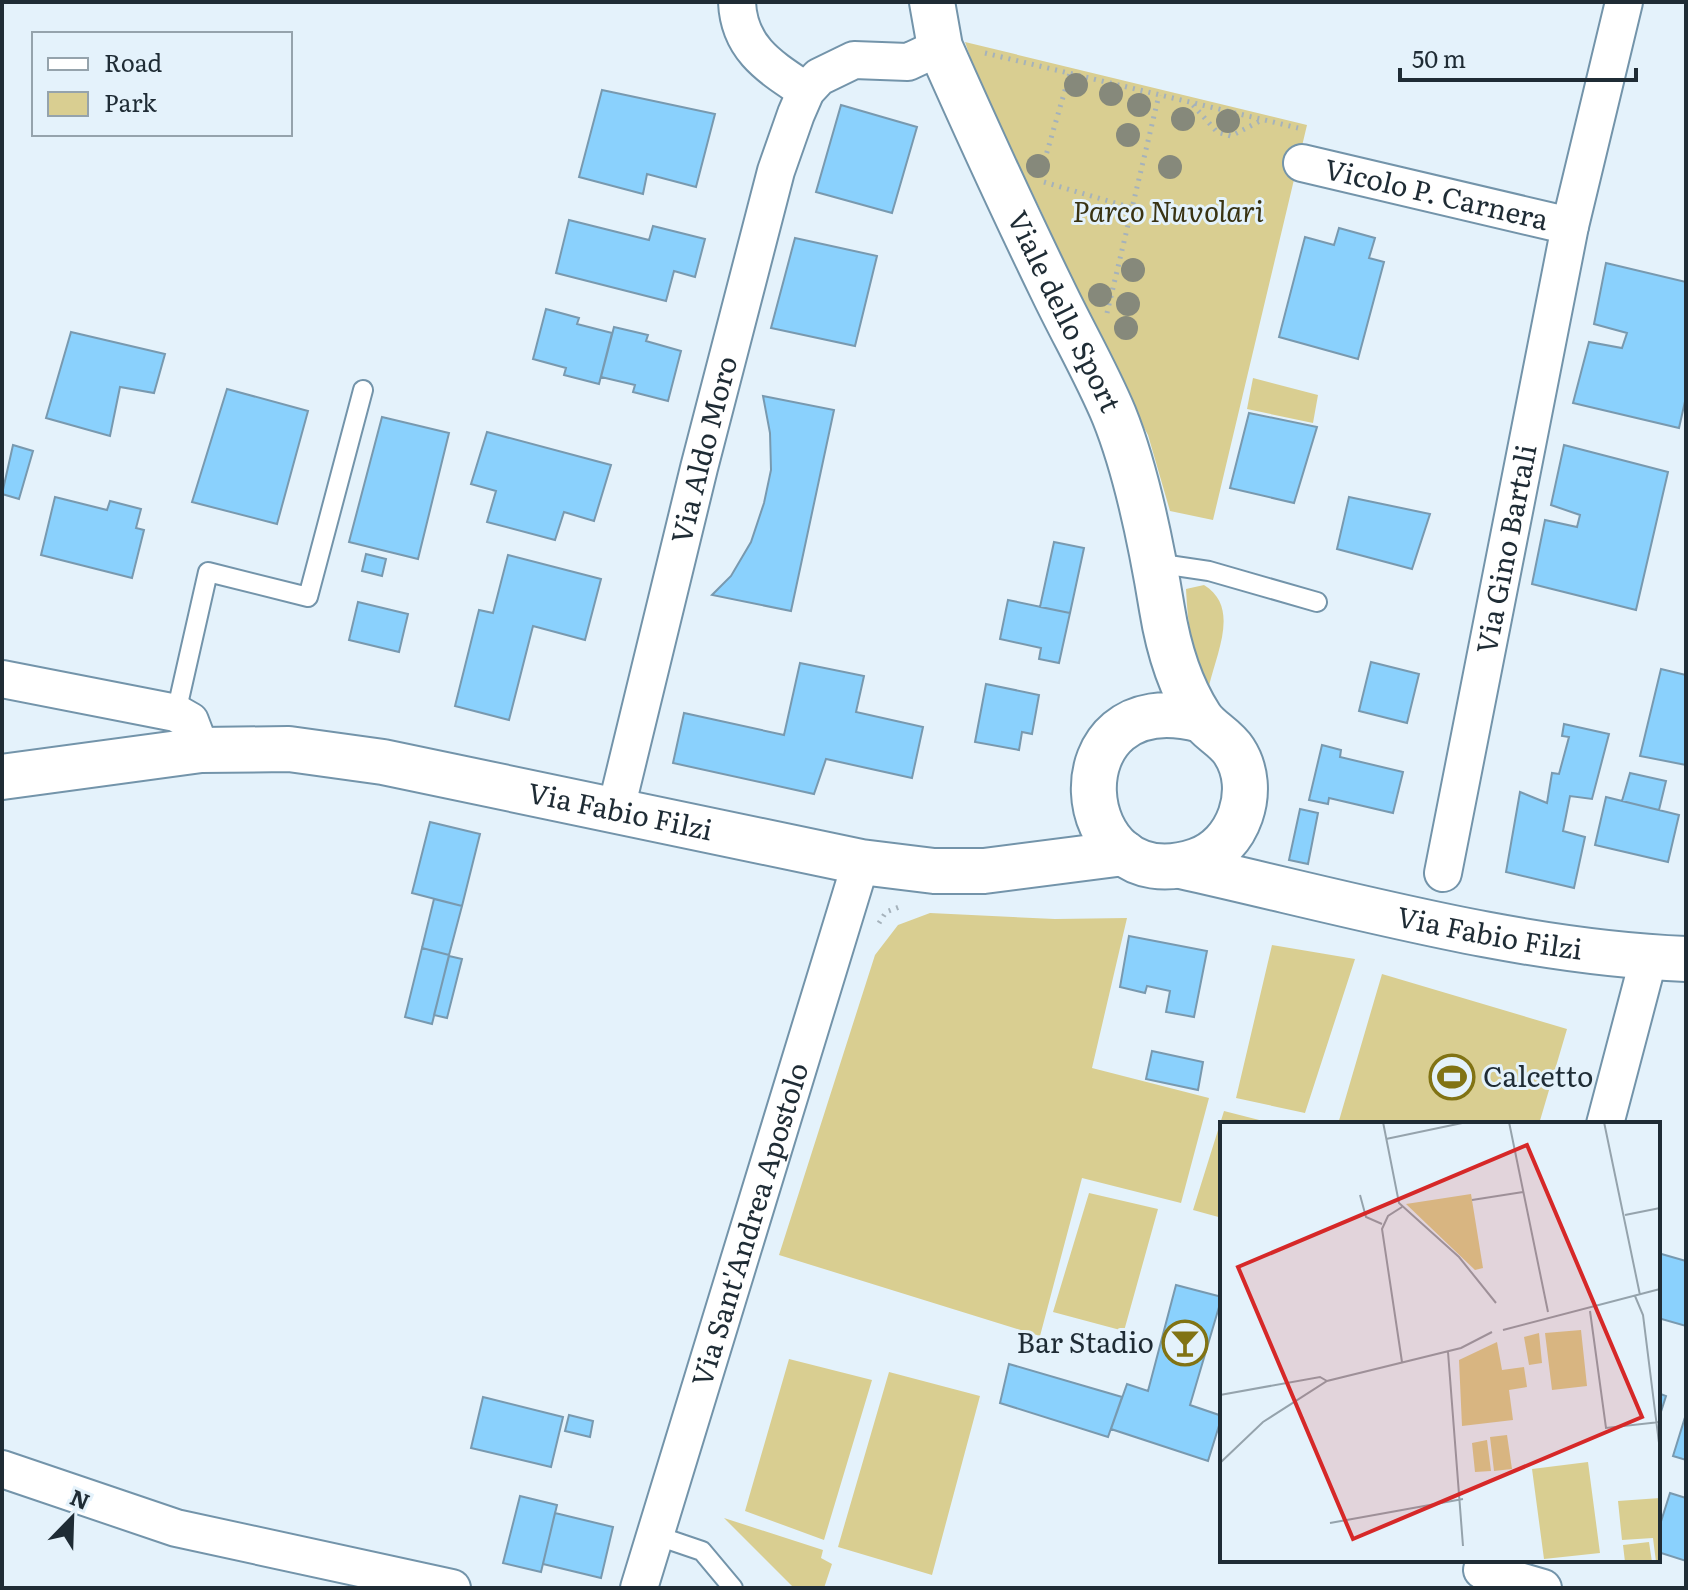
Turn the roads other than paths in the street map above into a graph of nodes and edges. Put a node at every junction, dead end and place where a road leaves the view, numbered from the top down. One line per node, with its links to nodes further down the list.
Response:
1 (737, 2): 5 (street)
2 (932, 2): 4 (main road, Viale dello Sport)
3 (1624, 2): 7 (street, Via Gino Bartali)
4 (955, 48): 5 (street); 9 (main road, Viale dello Sport)
5 (806, 91): 19 (street, Via Aldo Moro)
6 (1302, 146): 7 (street, Vicolo P. Carnera)
7 (1570, 226): 25 (street, Via Gino Bartali)
8 (363, 390): 13 (lane)
9 (1155, 563): 10 (lane); 11 (main road, Viale dello Sport)
10 (1317, 602)
11 (1166, 632): 14 (main road, Viale dello Sport); 15 (main road, Viale dello Sport)
12 (2, 679): 13 (street)
13 (176, 713): 16 (street)
14 (1201, 720): 15 (main road); 20 (main road)
15 (1125, 726): 18 (main road)
16 (201, 750): 17 (main road, Via Fabio Filzi); 19 (main road, Via Fabio Filzi)
17 (2, 777)
18 (1091, 789): 21 (main road); 23 (main road)
19 (615, 813): 22 (main road, Via Fabio Filzi)
20 (1238, 823): 24 (main road); 26 (main road)
21 (1124, 853): 23 (main road, Via Fabio Filzi); 24 (main road, Via Fabio Filzi)
22 (861, 862): 23 (main road, Via Fabio Filzi); 30 (street, Via Sant'Andrea Apostolo)
23 (1040, 865)
24 (1181, 866): 26 (main road, Via Fabio Filzi)
25 (1443, 873)
26 (1297, 892): 27 (main road, Via Fabio Filzi)
27 (1667, 958): 28 (street)
28 (1606, 1122)
29 (2, 1469): 32 (street)
30 (655, 1535): 33 (street, Via Sant'Andrea Apostolo); 34 (lane)
31 (1481, 1573): 35 (street)
32 (452, 1588)
33 (639, 1588)
34 (733, 1588)
35 (1543, 1588)

